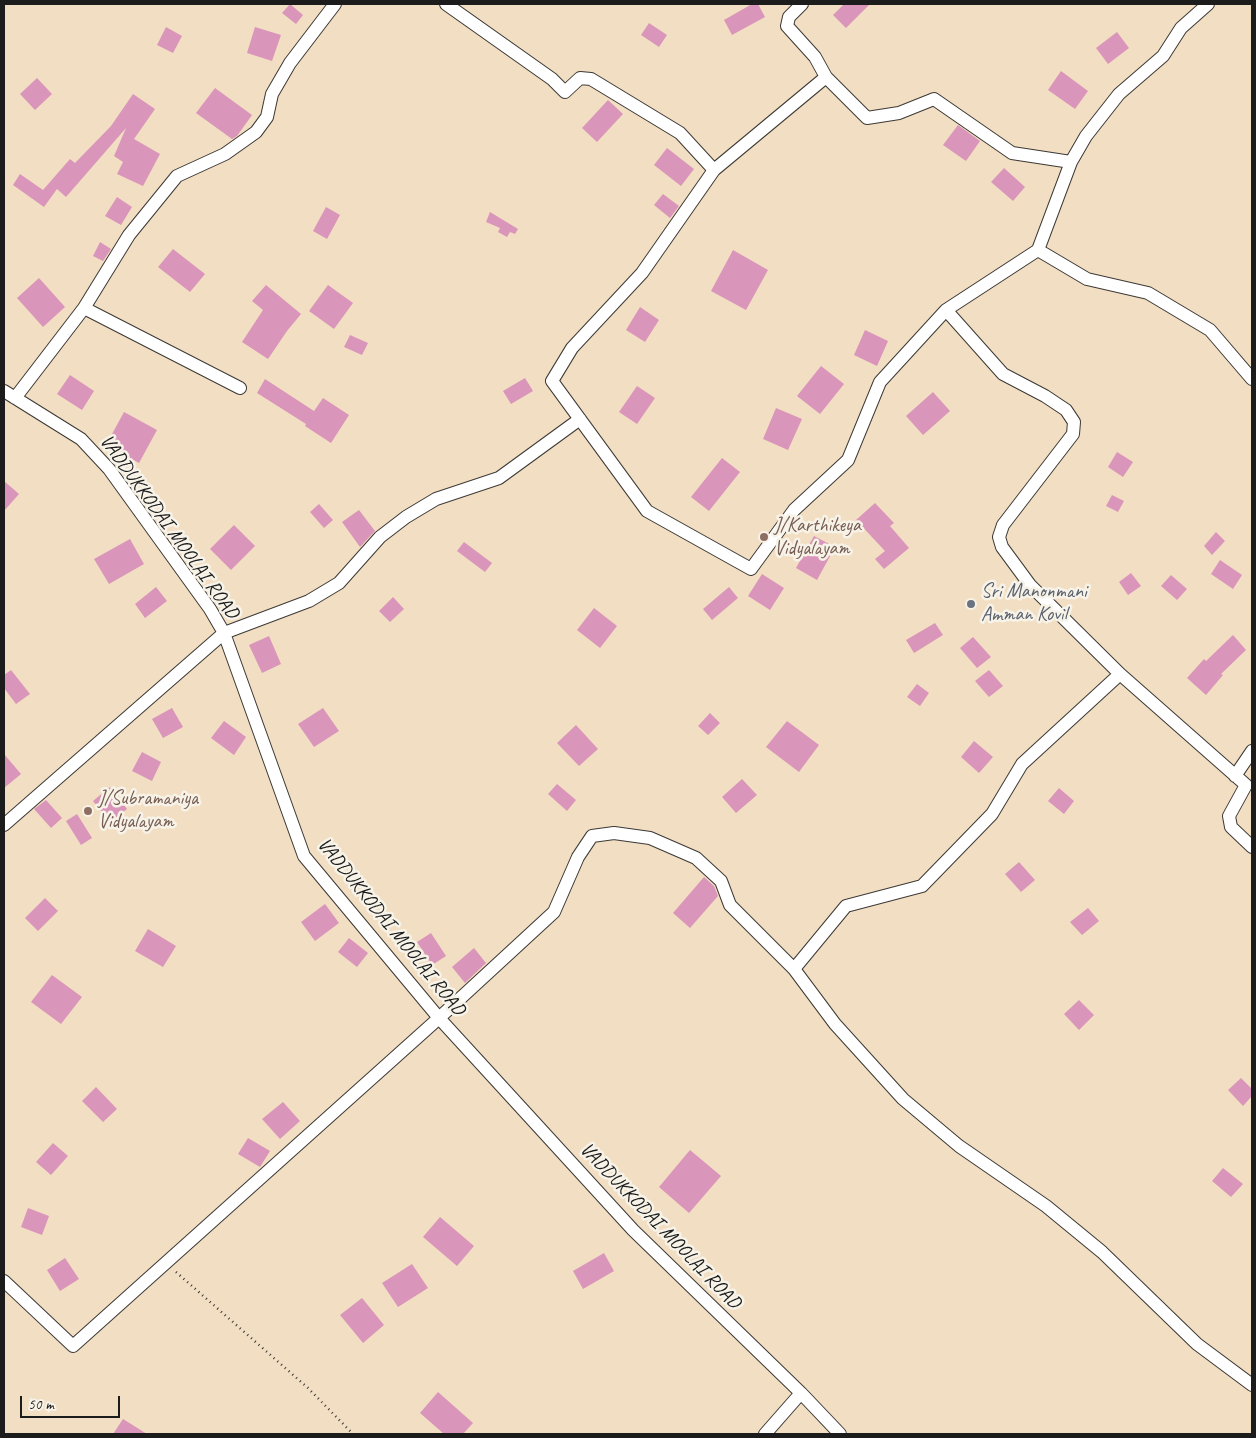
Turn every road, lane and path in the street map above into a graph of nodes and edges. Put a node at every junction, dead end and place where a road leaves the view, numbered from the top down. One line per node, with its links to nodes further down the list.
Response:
1 (335, 4): 9 (street)
2 (446, 4): 7 (street)
3 (802, 4): 5 (street)
4 (1208, 4): 6 (street)
5 (826, 77): 6 (street); 7 (street)
6 (1071, 162): 8 (street)
7 (714, 170): 14 (street)
8 (1038, 250): 10 (street); 11 (street)
9 (84, 308): 12 (street); 13 (street)
10 (946, 310): 14 (street); 16 (street)
11 (1252, 379)
12 (240, 388)
13 (9, 395): 15 (street, VADDUKKODAI MOOLAI ROAD)
14 (580, 419): 15 (street)
15 (224, 633): 19 (street); 22 (street, VADDUKKODAI MOOLAI ROAD)
16 (1120, 674): 18 (street); 21 (street)
17 (1252, 751): 18 (street)
18 (1235, 776): 20 (street)
19 (4, 825)
20 (1252, 847)
21 (794, 969): 22 (street); 25 (street)
22 (439, 1018): 23 (street); 26 (street, VADDUKKODAI MOOLAI ROAD)
23 (166, 1263): 24 (street); 27 (path)
24 (4, 1281)
25 (1252, 1385)
26 (801, 1393): 28 (street); 29 (street, VADDUKKODAI MOOLAI ROAD)
27 (353, 1434)
28 (765, 1434)
29 (840, 1434)

